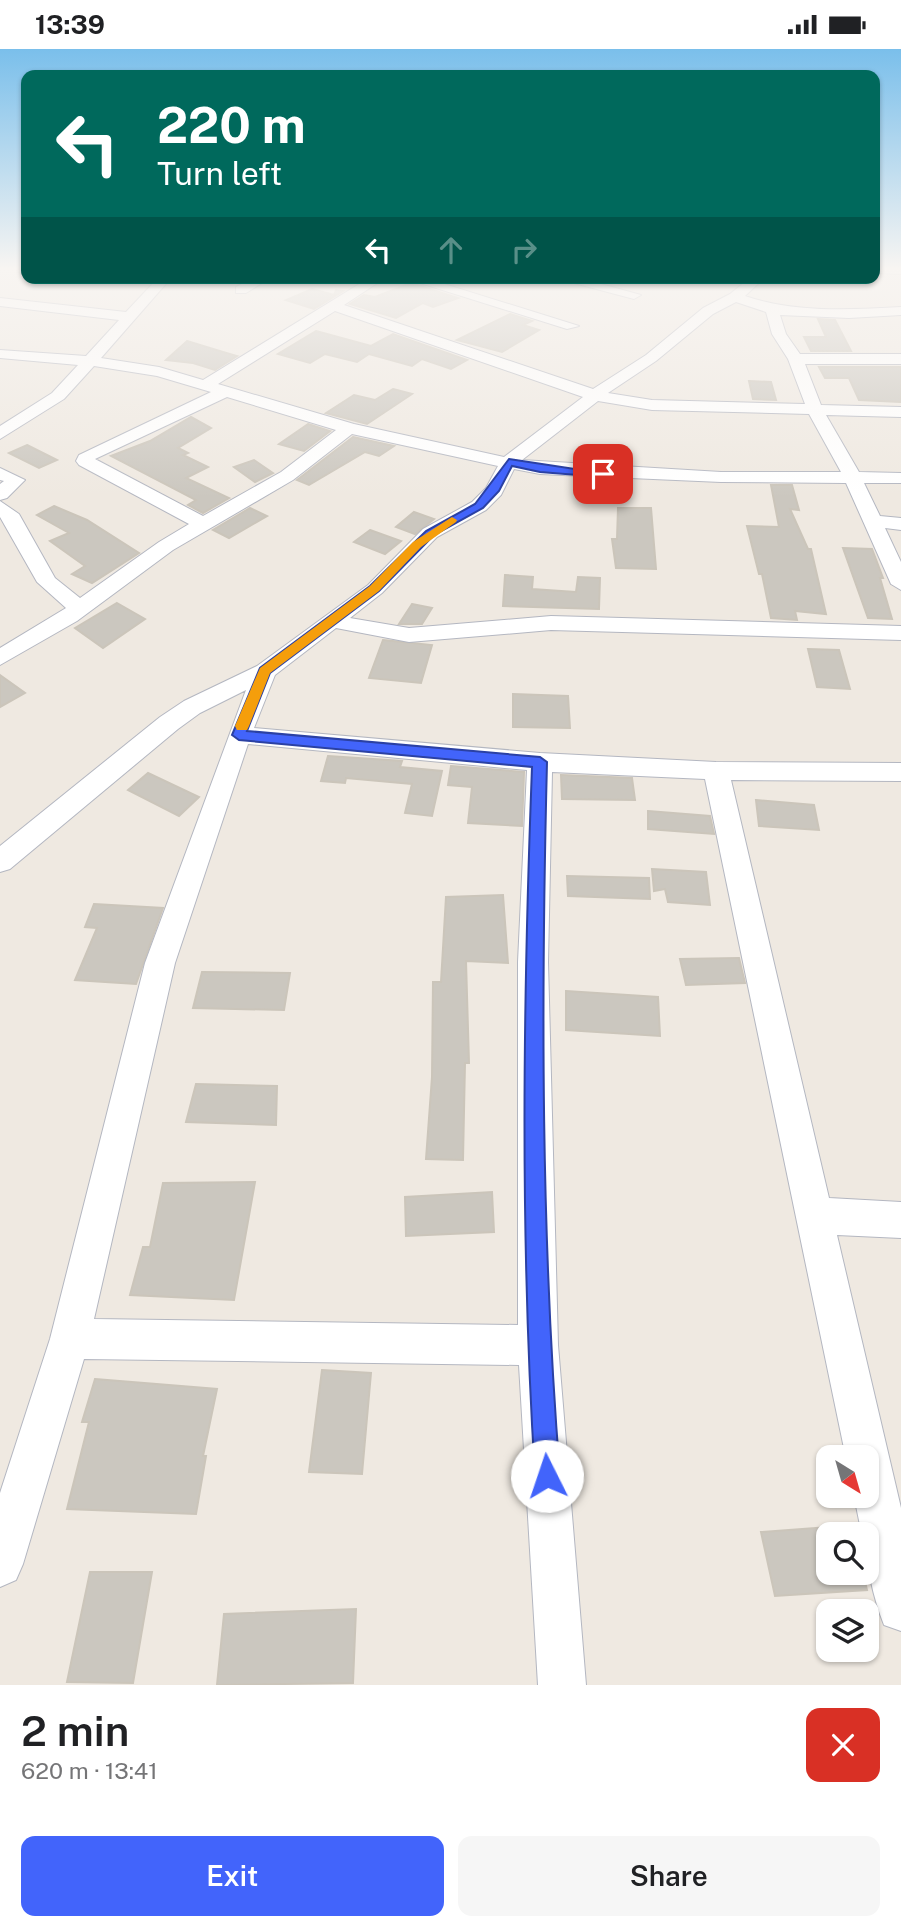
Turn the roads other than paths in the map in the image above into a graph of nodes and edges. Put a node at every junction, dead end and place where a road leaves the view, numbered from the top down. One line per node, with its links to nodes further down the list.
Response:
1 (105, 344): 9 (street)
2 (271, 344): 10 (street)
3 (445, 344): 12 (street)
4 (668, 344): 12 (street)
5 (786, 344): 7 (street)
6 (0, 354): 9 (street)
7 (796, 359): 8 (street); 13 (street)
8 (901, 359)
9 (91, 361): 10 (street); 15 (street)
10 (206, 385): 11 (street)
11 (223, 393): 16 (street); 24 (street)
12 (597, 396): 13 (street); 17 (street)
13 (815, 410): 14 (street); 19 (street)
14 (901, 412)
15 (5, 427)
16 (349, 428): 17 (street); 24 (street)
17 (509, 462): 19 (street); 28 (street)
18 (0, 473): 21 (street)
19 (852, 476): 20 (street); 23 (street)
20 (901, 478)
21 (0, 494)
22 (0, 507): 27 (street)
23 (872, 521): 25 (street); 26 (street)
24 (203, 524): 27 (street)
25 (901, 524)
26 (901, 584)
27 (80, 608): 30 (street)
28 (332, 621): 29 (street); 31 (street)
29 (901, 633)
30 (0, 658)
31 (265, 671): 32 (street); 36 (street)
32 (239, 735): 33 (street); 39 (street)
33 (540, 762): 34 (street); 40 (street)
34 (716, 771): 35 (street); 37 (street)
35 (901, 772)
36 (0, 862)
37 (815, 1216): 38 (street); 42 (street)
38 (901, 1220)
39 (70, 1339): 40 (street); 41 (street)
40 (538, 1346): 43 (street)
41 (0, 1564)
42 (901, 1608)
43 (562, 1685)

